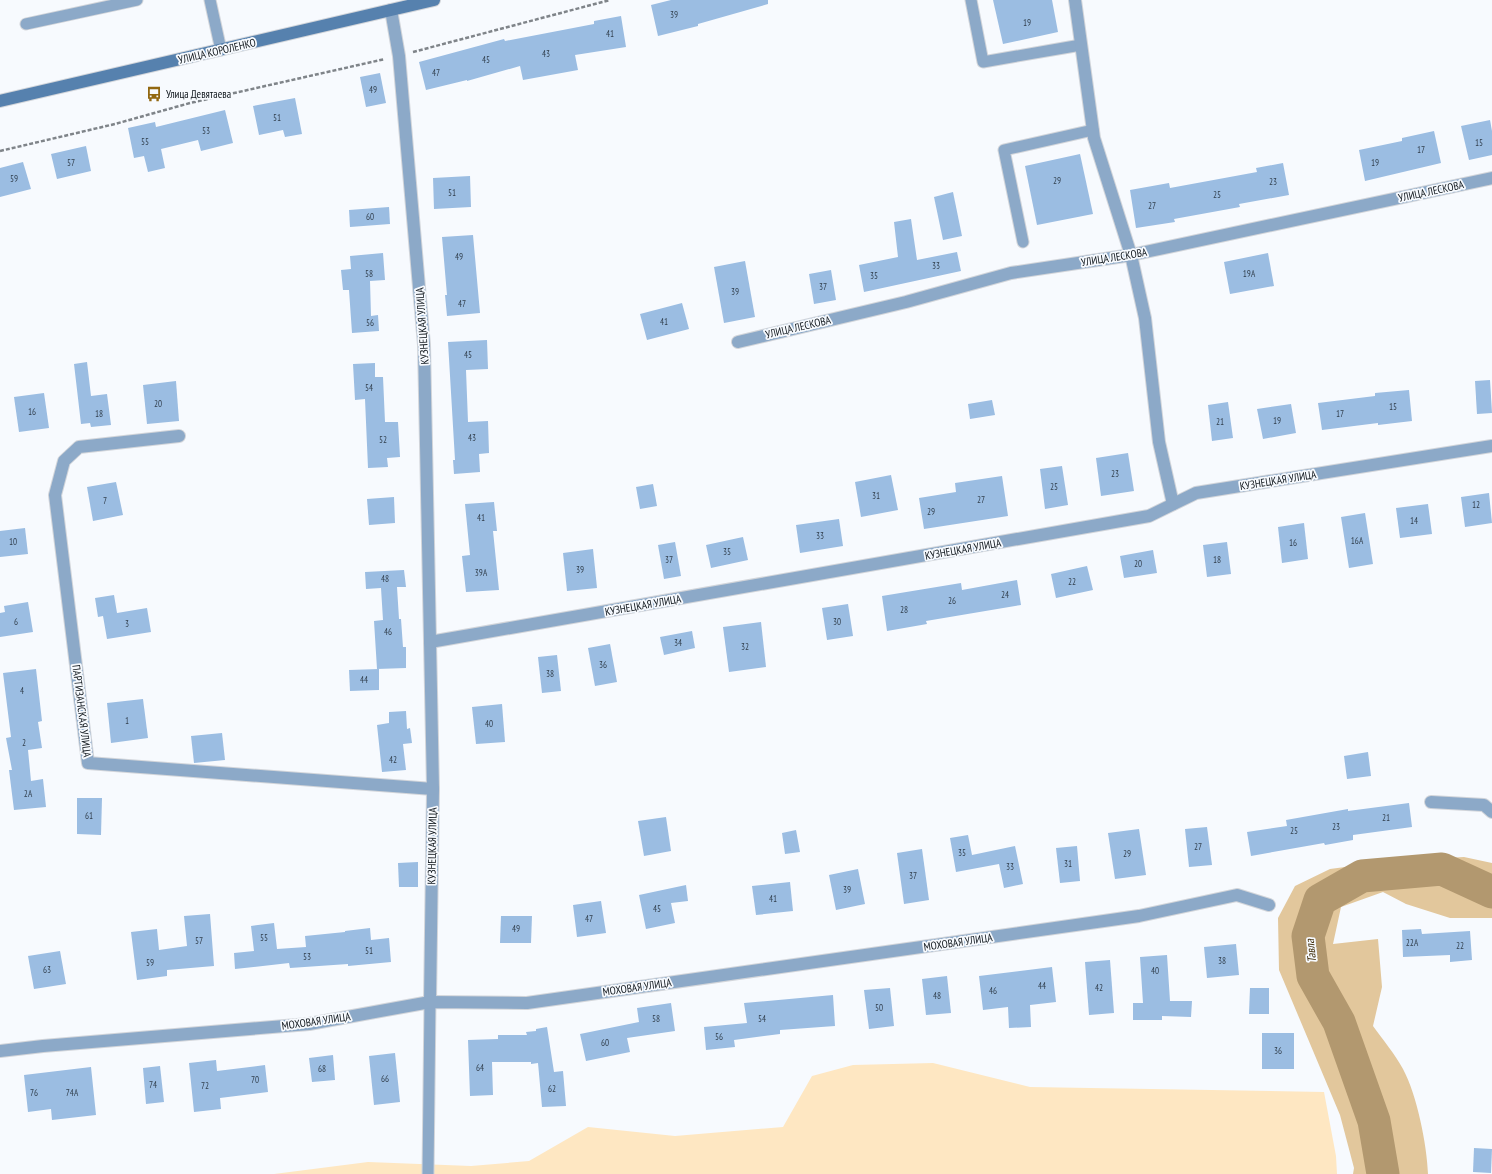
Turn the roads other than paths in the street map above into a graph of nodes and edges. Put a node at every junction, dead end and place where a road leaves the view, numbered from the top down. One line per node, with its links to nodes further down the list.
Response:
1 (137, 0): 7 (lane)
2 (210, 0): 9 (lane)
3 (434, 0): 6 (street, УЛИЦА КОРОЛЕНКО)
4 (972, 0): 8 (lane)
5 (1075, 0): 8 (street)
6 (391, 10): 9 (street, УЛИЦА КОРОЛЕНКО); 19 (street, КУЗНЕЦКАЯ УЛИЦА)
7 (26, 24)
8 (1081, 45): 11 (street)
9 (221, 50): 10 (street, УЛИЦА КОРОЛЕНКО)
10 (0, 101)
11 (1093, 130): 13 (lane); 14 (street)
12 (1492, 178): 14 (street, УЛИЦА ЛЕСКОВА)
13 (1023, 242)
14 (1131, 255): 15 (street, УЛИЦА ЛЕСКОВА); 18 (street)
15 (738, 342)
16 (179, 436): 20 (street, ПАРТИЗАНСКАЯ УЛИЦА)
17 (1492, 446): 18 (street, КУЗНЕЦКАЯ УЛИЦА)
18 (1173, 504): 19 (street, КУЗНЕЦКАЯ УЛИЦА)
19 (430, 642): 20 (street, КУЗНЕЦКАЯ УЛИЦА)
20 (433, 789): 24 (street, КУЗНЕЦКАЯ УЛИЦА)
21 (1431, 802): 22 (street)
22 (1492, 812)
23 (1269, 905): 24 (street, МОХОВАЯ УЛИЦА)
24 (430, 1002): 25 (street, МОХОВАЯ УЛИЦА); 26 (lane)
25 (0, 1051)
26 (428, 1174)

